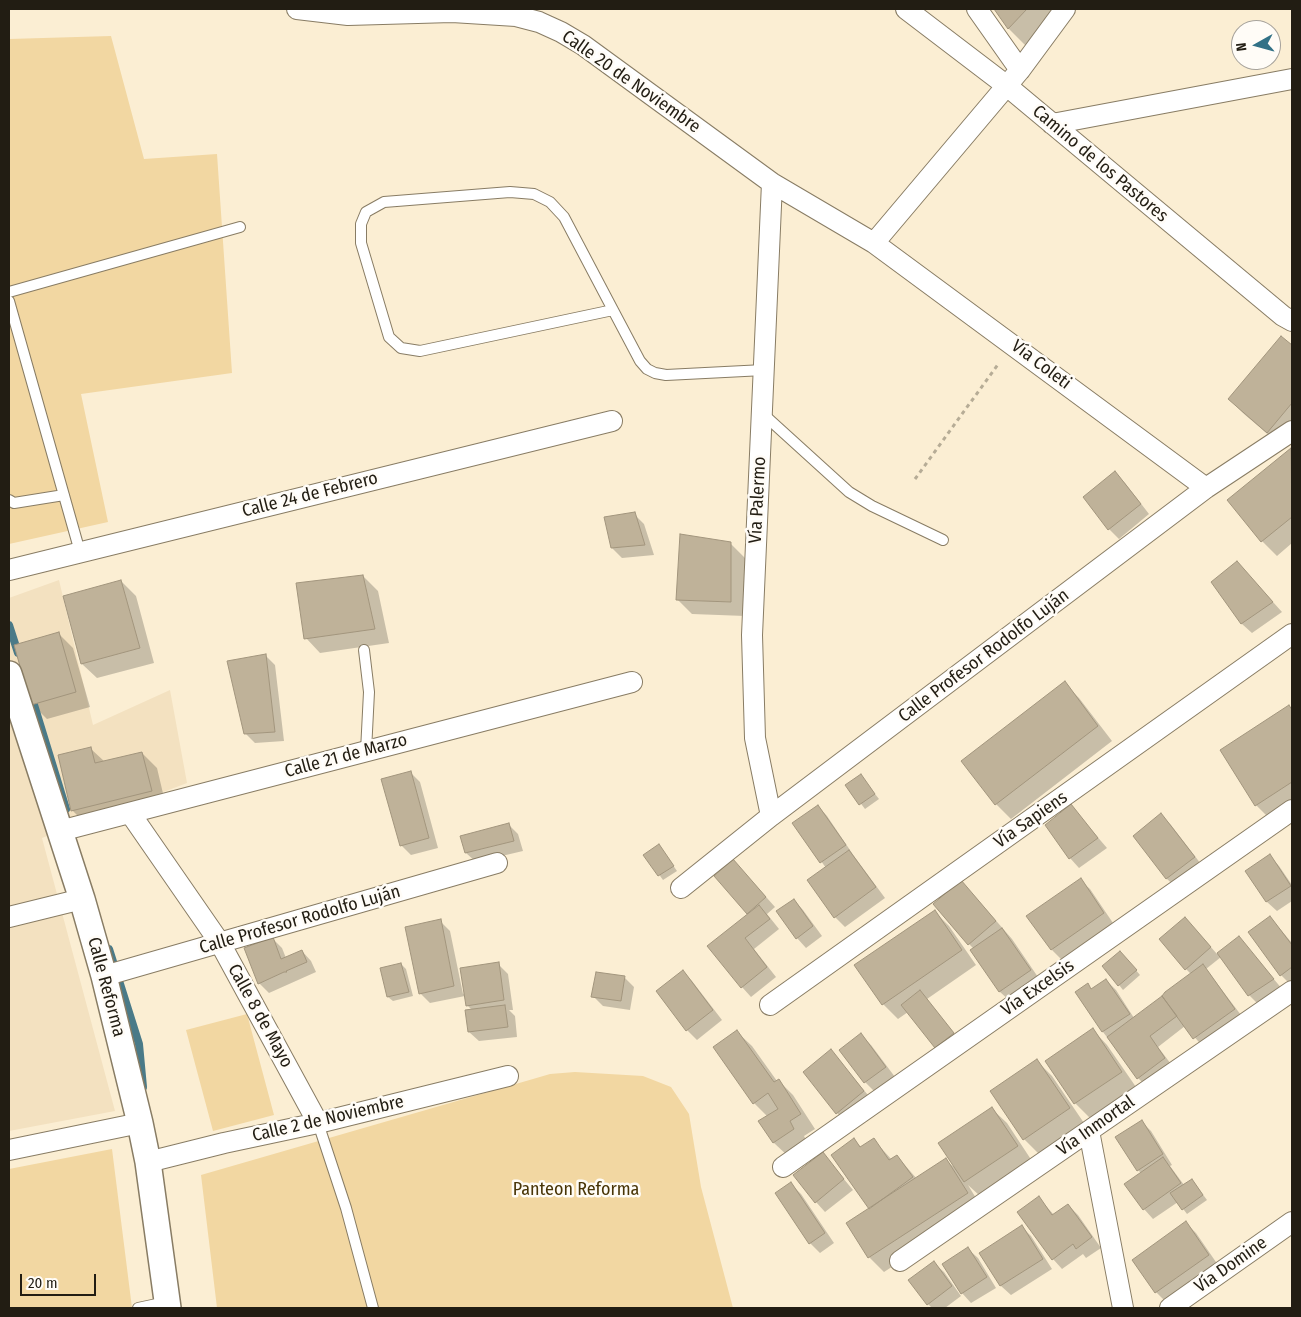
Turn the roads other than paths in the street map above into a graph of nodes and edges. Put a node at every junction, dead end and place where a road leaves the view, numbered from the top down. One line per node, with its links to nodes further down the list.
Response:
1 (297, 9): 9 (street, Calle 20 de Noviembre)
2 (906, 9): 7 (street, Camino de los Pastores)
3 (976, 9): 5 (street)
4 (1065, 9): 5 (street)
5 (1020, 70): 7 (street)
6 (1292, 80): 8 (street)
7 (1007, 86): 8 (street, Camino de los Pastores); 11 (street)
8 (1052, 124): 15 (street, Camino de los Pastores)
9 (772, 183): 11 (street, Calle 20 de Noviembre); 16 (street, Vía Palermo)
10 (240, 227): 12 (lane)
11 (874, 243): 20 (street, Vía Coleti)
12 (9, 292)
13 (9, 301): 21 (lane)
14 (613, 310): 14 (lane); 16 (lane)
15 (1292, 320)
16 (764, 370): 17 (street, Vía Palermo)
17 (762, 412): 23 (lane); 33 (street, Vía Palermo)
18 (612, 421): 24 (street, Calle 24 de Febrero)
19 (1292, 430): 20 (street, Calle Profesor Rodolfo Luján)
20 (1206, 488): 33 (street, Calle Profesor Rodolfo Luján)
21 (64, 495): 22 (lane); 24 (lane)
22 (9, 500)
23 (943, 540)
24 (80, 552): 25 (street, Calle 24 de Febrero)
25 (9, 570)
26 (1292, 634): 42 (street, Vía Sapiens)
27 (364, 650): 30 (lane)
28 (9, 674): 34 (street, Calle Reforma)
29 (632, 682): 30 (street, Calle 21 de Marzo)
30 (366, 751): 32 (street, Calle 21 de Marzo)
31 (1292, 810): 49 (street, Vía Excelsis)
32 (130, 812): 34 (street, Calle 21 de Marzo); 39 (street, Calle 8 de Mayo)
33 (770, 816): 36 (street, Calle Profesor Rodolfo Luján)
34 (60, 831): 37 (street, Calle Reforma)
35 (497, 864): 39 (street, Calle Profesor Rodolfo Luján)
36 (681, 888)
37 (82, 899): 38 (street); 40 (street, Calle Reforma)
38 (9, 917)
39 (220, 943): 40 (street, Calle Profesor Rodolfo Luján); 45 (street, Calle 8 de Mayo)
40 (104, 976): 44 (street, Calle Reforma)
41 (1292, 991): 46 (street, Vía Inmortal)
42 (770, 1005)
43 (508, 1076): 45 (street, Calle 2 de Noviembre)
44 (140, 1123): 47 (street); 48 (street, Calle Reforma)
45 (318, 1123): 48 (street, Calle 2 de Noviembre); 54 (lane)
46 (1089, 1131): 51 (street, Vía Inmortal); 55 (street)
47 (9, 1150)
48 (148, 1162): 52 (street, Calle Reforma)
49 (783, 1167)
50 (1292, 1222): 56 (street, Vía Domine)
51 (900, 1261)
52 (168, 1305): 53 (lane)
53 (138, 1308)
54 (373, 1308)
55 (1123, 1308)
56 (1170, 1308)

